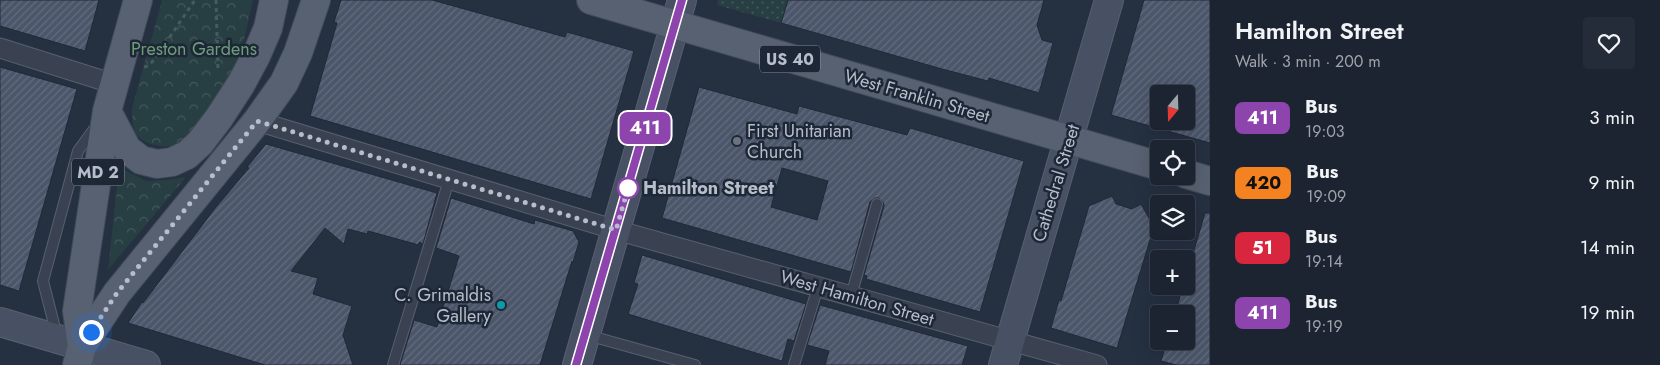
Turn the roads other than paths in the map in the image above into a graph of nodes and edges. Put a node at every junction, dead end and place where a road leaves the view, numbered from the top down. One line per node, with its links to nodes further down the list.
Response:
1 (138, 0): 9 (main road, MD 2)
2 (274, 0): 10 (main road)
3 (316, 0): 11 (main road)
4 (591, 0): 7 (main road, US 40)
5 (682, 0): 7 (main road)
6 (1109, 0): 12 (main road, Cathedral Street)
7 (674, 26): 12 (main road, West Franklin Street / US 40); 18 (main road)
8 (0, 48): 9 (street)
9 (114, 84): 10 (main road, MD 2)
10 (107, 111): 23 (main road, MD 2); 23 (lane)
11 (257, 121): 15 (street, West Hamilton Street); 23 (main road)
12 (1069, 140): 13 (main road, West Franklin Street / US 40); 24 (main road, Cathedral Street)
13 (1150, 163)
14 (1195, 177): 16 (main road)
15 (449, 180): 18 (street, West Hamilton Street); 26 (lane)
16 (1210, 181)
17 (877, 204): 20 (lane)
18 (616, 230): 19 (street, West Hamilton Street); 22 (main road)
19 (818, 287): 20 (street, West Hamilton Street); 29 (lane)
20 (851, 296): 24 (street, West Hamilton Street)
21 (0, 322): 23 (main road)
22 (586, 334): 27 (main road); 28 (lane)
23 (72, 350): 25 (main road)
24 (1007, 353): 30 (street, West Hamilton Street)
25 (146, 365)
26 (393, 365)
27 (576, 365)
28 (695, 365)
29 (794, 365)
30 (1097, 365)

